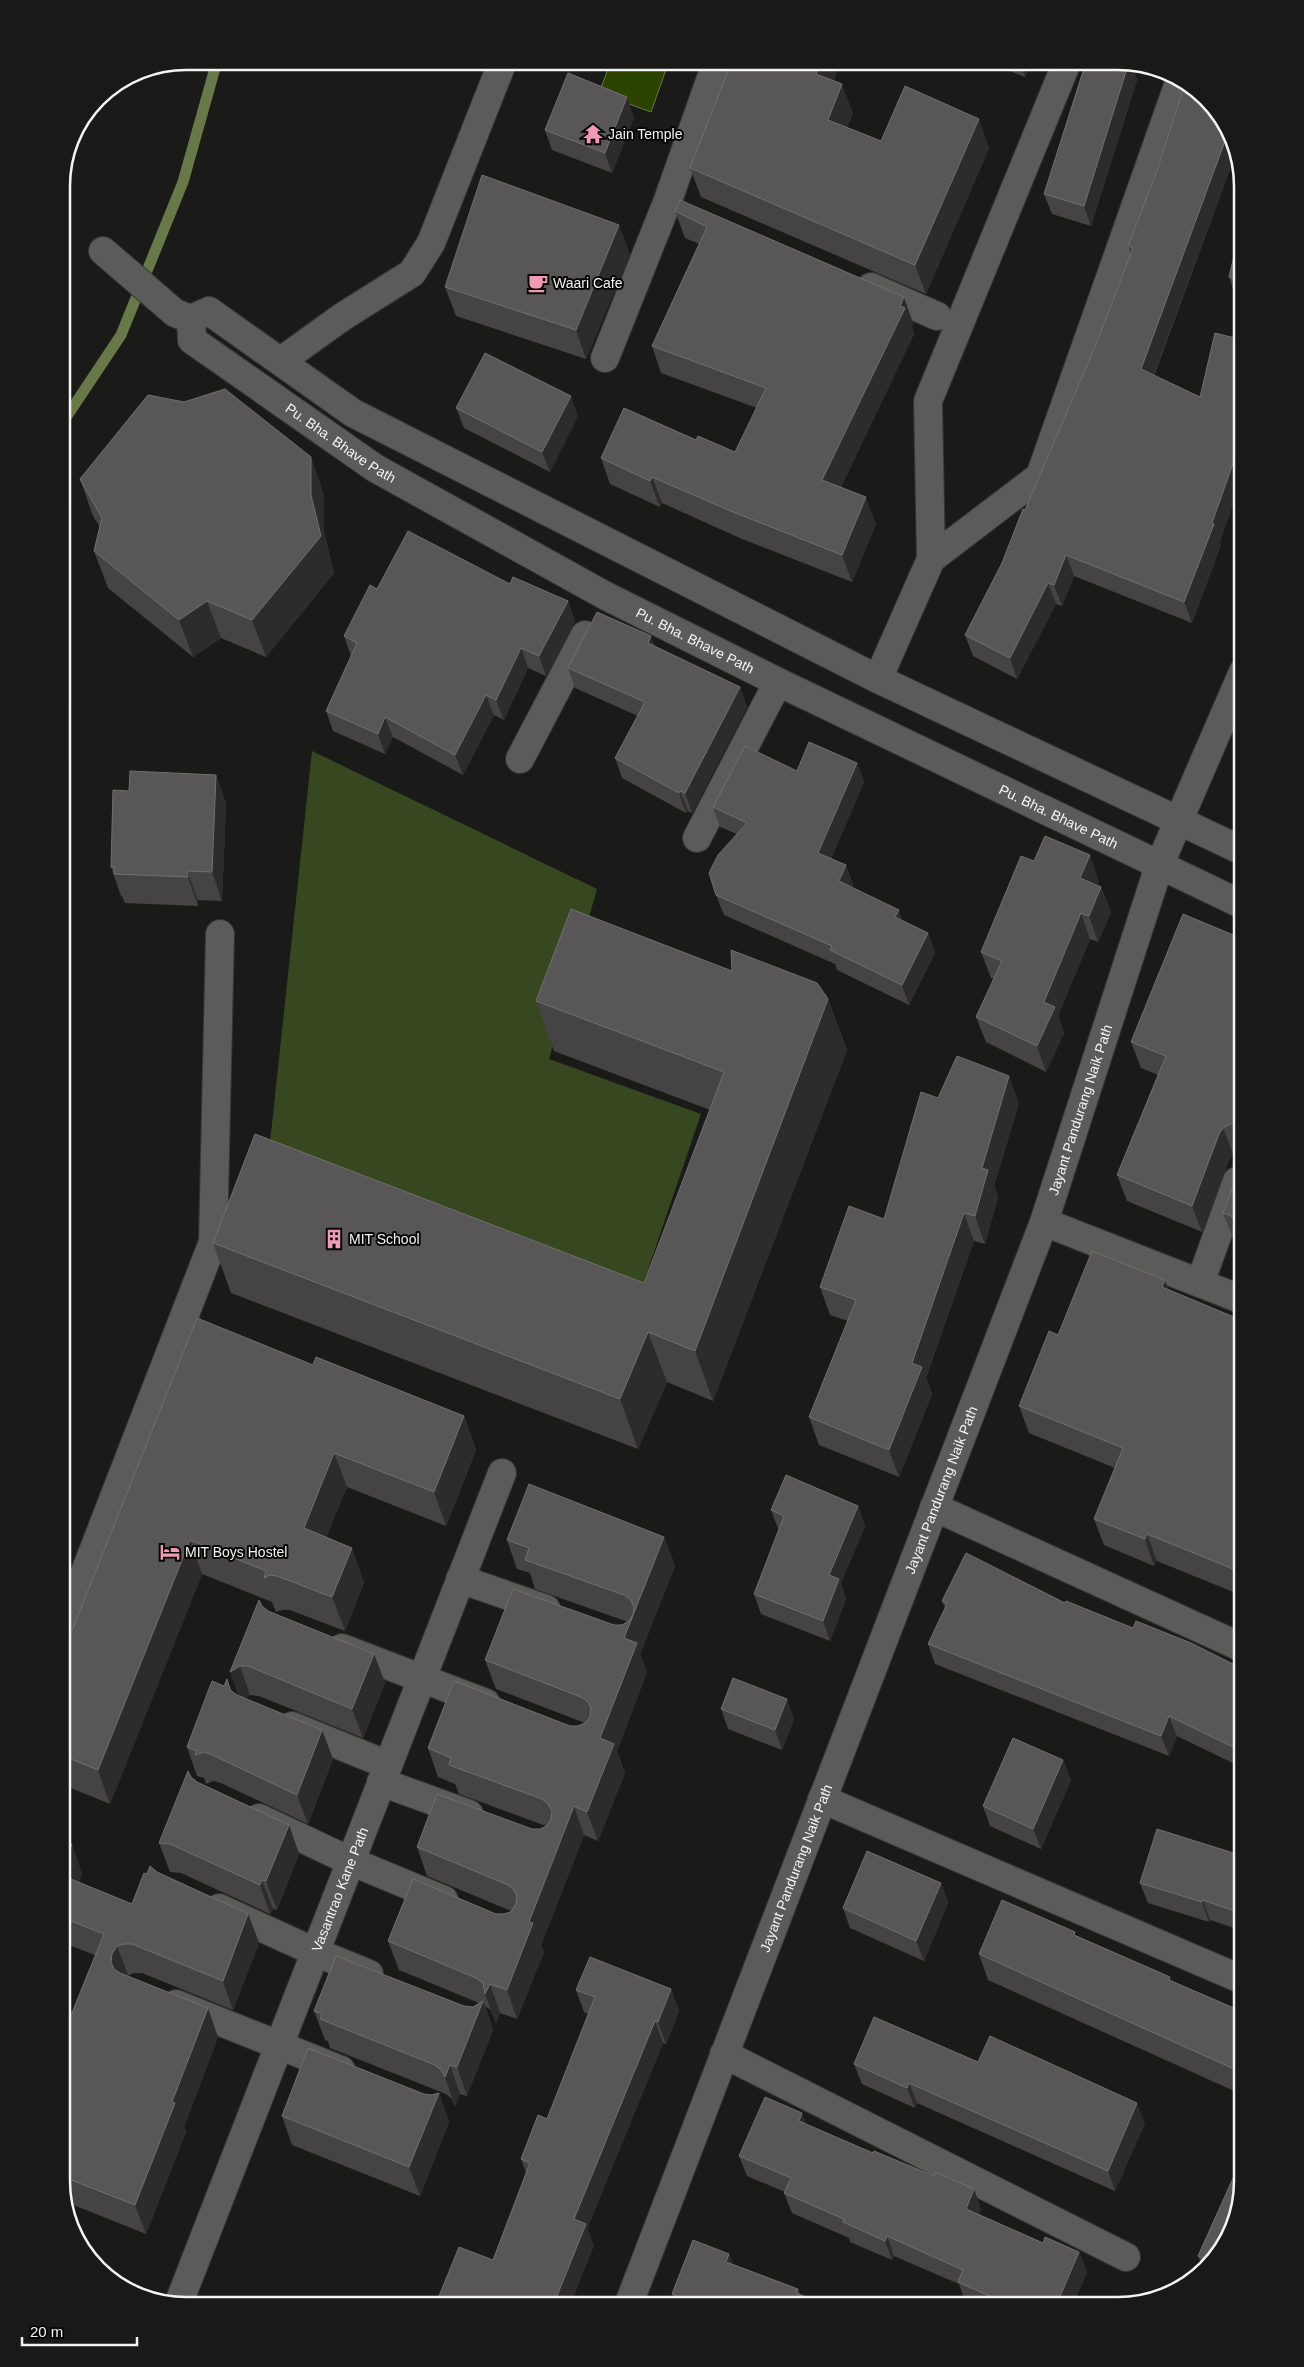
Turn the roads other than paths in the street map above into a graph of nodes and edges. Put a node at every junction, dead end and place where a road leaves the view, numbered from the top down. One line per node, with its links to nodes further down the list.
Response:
1 (499, 70): 12 (street)
2 (714, 70): 5 (street)
3 (1064, 70): 13 (street)
4 (1177, 87): 13 (street)
5 (668, 200): 6 (street); 11 (street)
6 (694, 211)
7 (103, 251): 10 (street)
8 (847, 277): 9 (street)
9 (937, 316)
10 (191, 319): 12 (street); 14 (street, Pu. Bha. Bhave Path)
11 (605, 358)
12 (281, 361): 15 (street)
13 (930, 559): 15 (street)
14 (606, 596): 16 (street, Pu. Bha. Bhave Path); 18 (street)
15 (878, 679): 19 (street)
16 (778, 682): 20 (street); 22 (street, Pu. Bha. Bhave Path)
17 (1234, 692): 19 (street, Jayant Pandurang Naik Path)
18 (520, 759)
19 (1178, 820): 21 (street); 22 (street, Jayant Pandurang Naik Path)
20 (697, 838)
21 (1234, 847)
22 (1159, 866): 23 (street, Pu. Bha. Bhave Path); 26 (street, Jayant Pandurang Naik Path)
23 (1234, 901)
24 (220, 934): 32 (street)
25 (1234, 1190): 27 (street)
26 (1044, 1222): 27 (street); 30 (street, Jayant Pandurang Naik Path)
27 (1200, 1283): 28 (street)
28 (1234, 1296)
29 (502, 1473): 31 (street, Vasantrao Kane Path)
30 (934, 1507): 35 (street); 40 (street, Jayant Pandurang Naik Path)
31 (460, 1579): 33 (street); 36 (street, Vasantrao Kane Path)
32 (70, 1611)
33 (574, 1619)
34 (320, 1640): 36 (street)
35 (1234, 1644)
36 (421, 1678): 37 (street); 39 (street, Vasantrao Kane Path)
37 (506, 1710)
38 (272, 1718): 39 (street)
39 (384, 1773): 42 (street); 43 (street, Vasantrao Kane Path)
40 (822, 1799): 47 (street); 51 (street, Jayant Pandurang Naik Path)
41 (232, 1806): 43 (street)
42 (492, 1823)
43 (350, 1861): 45 (street); 46 (street, Vasantrao Kane Path)
44 (200, 1899): 46 (street)
45 (467, 1909)
46 (315, 1952): 48 (street); 50 (street, Vasantrao Kane Path)
47 (1234, 1976)
48 (392, 1984)
49 (155, 1996): 50 (street)
50 (279, 2046): 52 (street); 54 (street, Vasantrao Kane Path)
51 (724, 2054): 53 (street); 55 (street, Jayant Pandurang Naik Path)
52 (361, 2078)
53 (1126, 2257)
54 (181, 2297)
55 (631, 2297)

